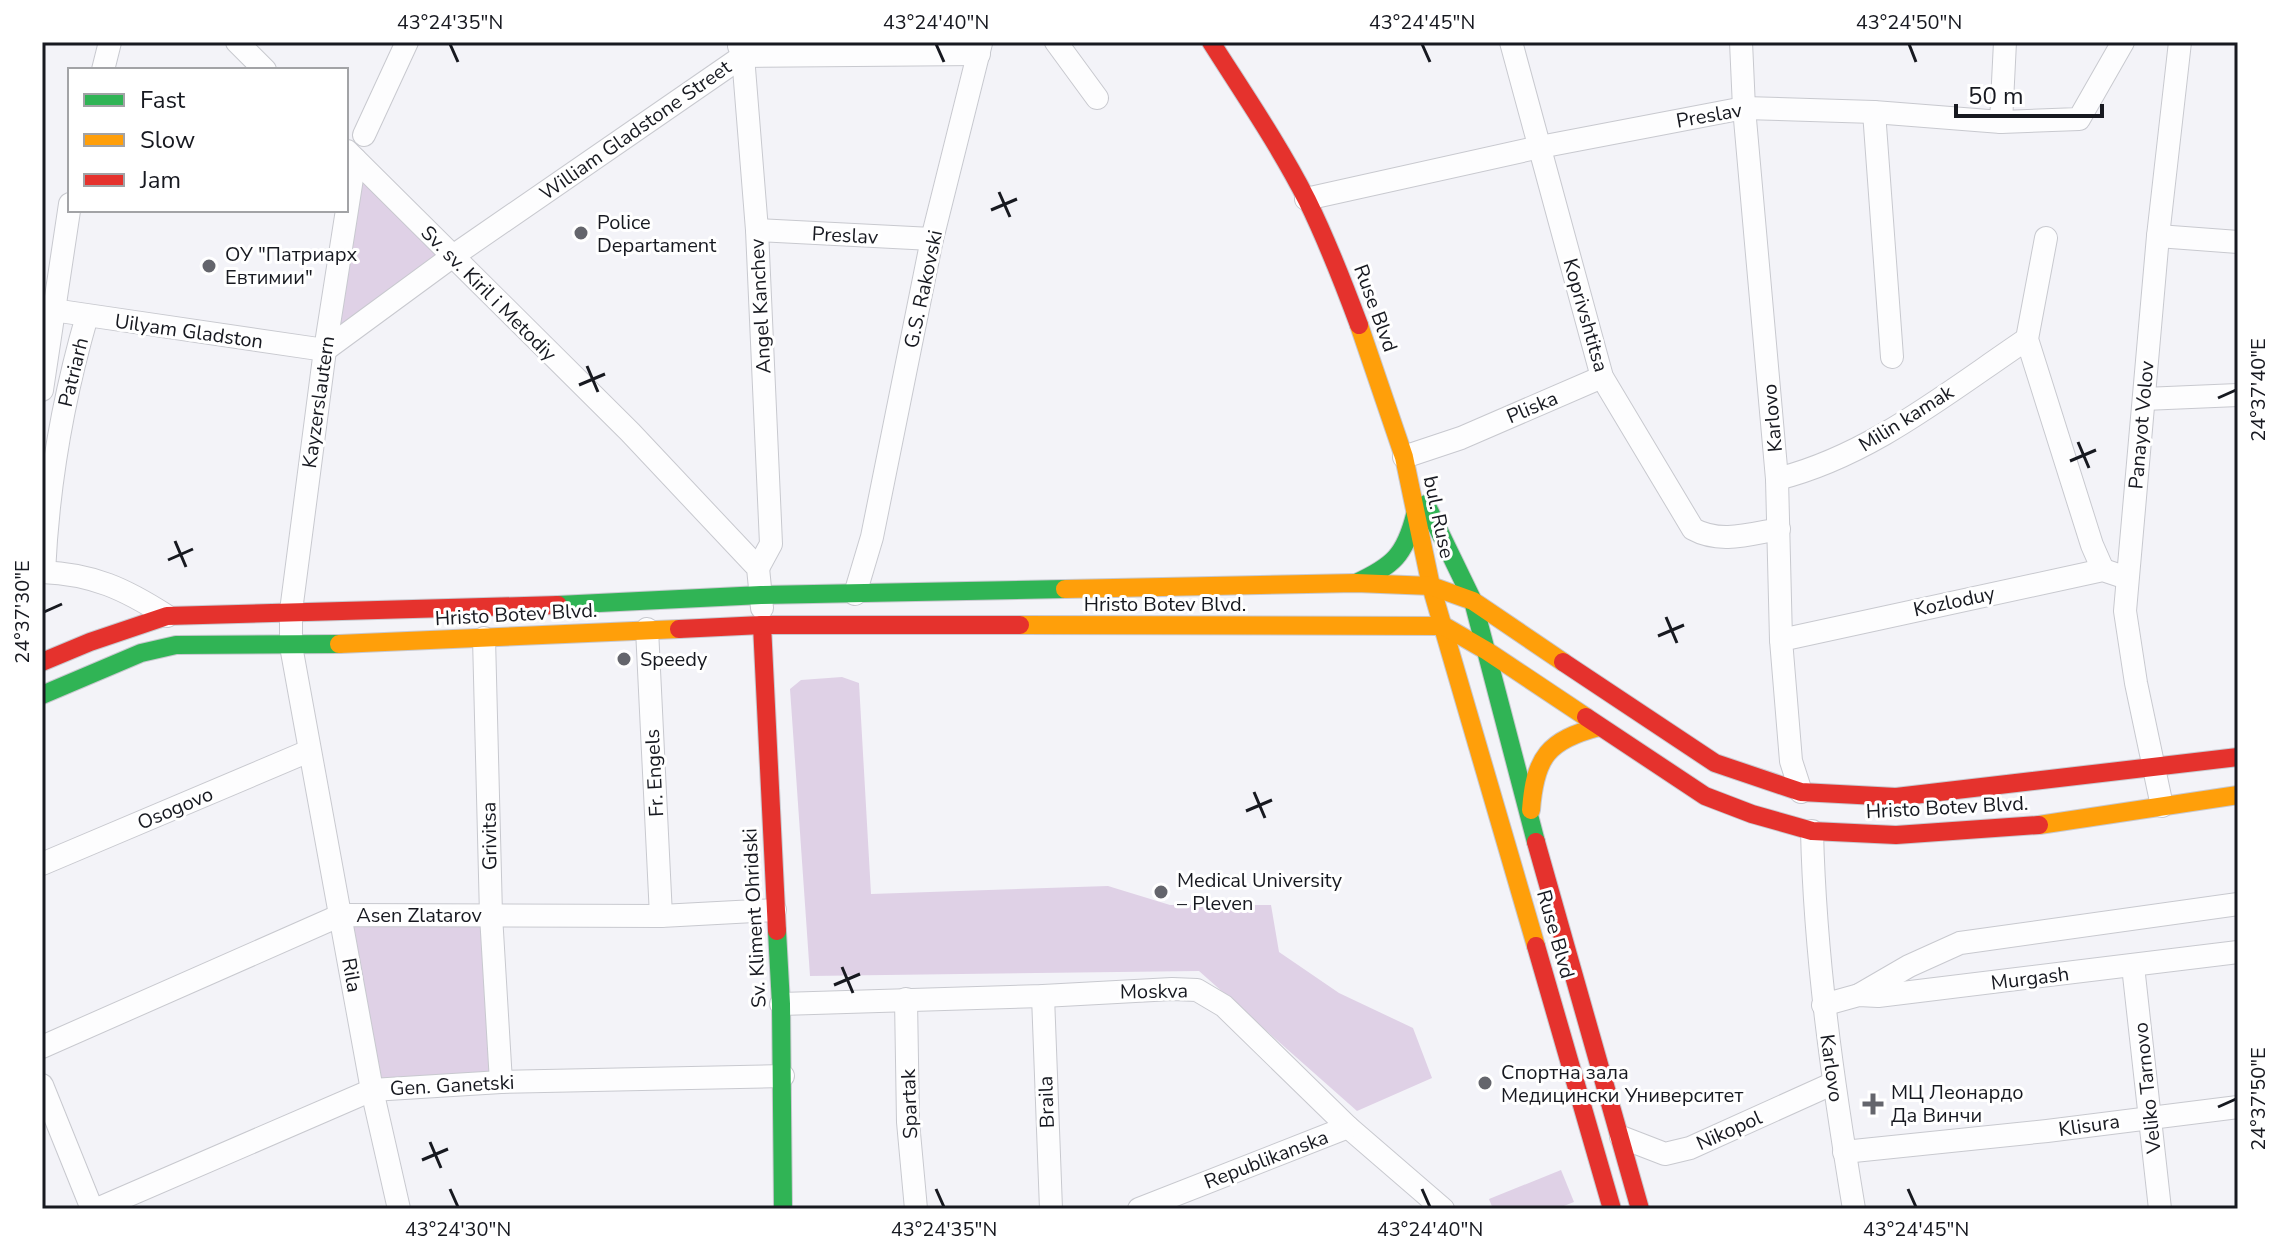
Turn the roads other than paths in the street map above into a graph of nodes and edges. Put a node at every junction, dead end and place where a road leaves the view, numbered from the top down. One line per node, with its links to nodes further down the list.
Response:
1 (110, 42): 13 (street)
2 (237, 42): 14 (street)
3 (407, 42): 19 (street)
4 (1056, 42): 15 (street)
5 (1211, 42): 22 (main road, Ruse Blvd)
6 (1511, 42): 20 (street, Koprivshtitsa)
7 (1741, 42): 16 (street, Karlovo)
8 (2005, 42): 18 (street)
9 (2123, 42): 18 (street, Preslav)
10 (2180, 42): 26 (street, Panayot Volov)
11 (980, 48): 12 (street, William Gladstone Street); 28 (street, G.S. Rakovski)
12 (740, 49): 25 (street, Angel Kanchev); 30 (street, William Gladstone Street)
13 (104, 68)
14 (263, 68)
15 (1097, 98)
16 (1744, 108): 17 (street, Preslav); 20 (street, Preslav); 41 (street, Karlovo)
17 (1874, 112): 18 (street, Preslav); 35 (street)
18 (2001, 122)
19 (364, 135)
20 (1540, 147): 22 (street, Preslav); 36 (street, Koprivshtitsa)
21 (350, 155): 30 (street, Sv. sv. Kiril i Metodiy)
22 (1306, 199): 40 (main road, Ruse Blvd)
23 (69, 212): 31 (street)
24 (343, 212): 34 (street, Kayzerslautern)
25 (757, 230): 28 (street, Preslav); 44 (street, Angel Kanchev)
26 (2158, 236): 29 (street); 39 (street, Panayot Volov)
27 (2046, 238): 33 (street)
28 (932, 239): 50 (street, G.S. Rakovski)
29 (2238, 242)
30 (453, 256): 34 (street, William Gladstone Street); 44 (street, Sv. sv. Kiril i Metodiy)
31 (53, 310): 32 (street, Uilyam Gladston); 37 (street)
32 (87, 316): 34 (street, Uilyam Gladston); 46 (street, Patriarh)
33 (2027, 339): 41 (street, Milin kamak); 45 (street)
34 (325, 350): 53 (street, Kayzerslautern)
35 (1892, 357)
36 (1602, 377): 40 (street, Pliska); 43 (street, Koprivshtitsa)
37 (42, 390)
38 (2238, 395): 39 (street)
39 (2144, 399): 47 (street, Panayot Volov)
40 (1404, 457): 42 (main road, bul. Ruse); 52 (main road, Ruse Blvd)
41 (1777, 479): 43 (street, Karlovo)
42 (1415, 515): 48 (main road); 49 (main road, bul. Ruse)
43 (1779, 529): 59 (street, Karlovo)
44 (758, 568): 51 (street)
45 (2103, 570): 47 (street); 59 (street, Kozloduy)
46 (43, 572): 54 (street)
47 (2127, 578): 67 (street, Panayot Volov)
48 (1356, 583): 49 (main road, Hristo Botev Blvd.); 50 (main road, Hristo Botev Blvd.)
49 (1431, 586): 52 (main road, Hristo Botev Blvd.); 56 (main road, bul. Ruse)
50 (855, 594): 51 (main road, Hristo Botev Blvd.)
51 (761, 595): 53 (main road, Hristo Botev Blvd.); 55 (street)
52 (1473, 601): 61 (main road, Ruse Blvd); 68 (main road, Hristo Botev Blvd.)
53 (291, 611): 54 (main road, Hristo Botev Blvd.); 60 (street, Kayzerslautern)
54 (167, 616): 62 (main road, Hristo Botev Blvd.)
55 (762, 625): 56 (main road, Hristo Botev Blvd.); 57 (main road, Hristo Botev Blvd.); 75 (main road, Sv. Kliment Ohridski)
56 (1444, 626): 61 (main road, Hristo Botev Blvd.); 104 (main road, Ruse Blvd)
57 (647, 629): 58 (main road, Hristo Botev Blvd.); 78 (street, Fr. Engels)
58 (484, 638): 60 (main road, Hristo Botev Blvd.); 77 (street, Grivitsa)
59 (1781, 640): 68 (street, Karlovo)
60 (291, 646): 63 (main road, Hristo Botev Blvd.); 65 (street, Rila)
61 (1487, 651): 64 (main road, Hristo Botev Blvd.); 71 (main road, Ruse Blvd)
62 (42, 662)
63 (42, 695)
64 (1599, 727): 71 (main road); 72 (main road, Hristo Botev Blvd.)
65 (309, 751): 73 (street, Osogovo); 76 (street, Rila)
66 (2238, 757): 67 (main road, Hristo Botev Blvd.)
67 (2154, 768): 68 (main road, Hristo Botev Blvd.); 70 (street, Panayot Volov)
68 (1801, 792)
69 (2238, 795): 70 (main road, Hristo Botev Blvd.)
70 (2162, 806): 72 (main road, Hristo Botev Blvd.)
71 (1531, 825): 95 (main road, Ruse Blvd)
72 (1812, 831): 85 (street, Karlovo)
73 (42, 864)
74 (2238, 904): 81 (street)
75 (775, 910): 78 (street, Asen Zlatarov); 84 (main road, Sv. Kliment Ohridski)
76 (341, 915): 77 (street, Asen Zlatarov); 86 (street, Asen Zlatarov); 91 (street, Rila)
77 (491, 915): 78 (street, Asen Zlatarov); 88 (street, Grivitsa)
78 (661, 916)
79 (2238, 952): 80 (street, Murgash)
80 (2133, 966): 81 (street, Murgash); 93 (street, Veliko Tarnovo)
81 (1859, 995): 85 (street, Murgash)
82 (1043, 996): 83 (street, Moskva); 94 (street, Moskva); 101 (street, Braila)
83 (906, 999): 84 (street, Moskva); 100 (street, Spartak)
84 (781, 1004): 87 (main road, Sv. Kliment Ohridski)
85 (1823, 1005): 89 (street, Karlovo)
86 (42, 1047)
87 (783, 1076): 88 (street, Gen. Ganetski); 99 (main road, Sv. Kliment Ohridski)
88 (501, 1082): 91 (street, Gen. Ganetski)
89 (1834, 1083): 95 (street, Nikopol); 96 (street, Karlovo)
90 (42, 1085): 97 (street)
91 (372, 1090): 97 (street, Gen. Ganetski); 98 (street, Rila)
92 (2238, 1107): 93 (street, Klisura)
93 (2150, 1117): 96 (street, Klisura); 107 (street, Veliko Tarnovo)
94 (1348, 1127): 102 (street, Republikanska); 103 (street, Moskva)
95 (1621, 1137): 105 (main road, Ruse Blvd)
96 (1844, 1152): 106 (street, Karlovo)
97 (95, 1209)
98 (399, 1209)
99 (783, 1209)
100 (916, 1209)
101 (1051, 1209)
102 (1139, 1209)
103 (1443, 1209)
104 (1612, 1209)
105 (1640, 1209)
106 (1854, 1209)
107 (2160, 1209)

